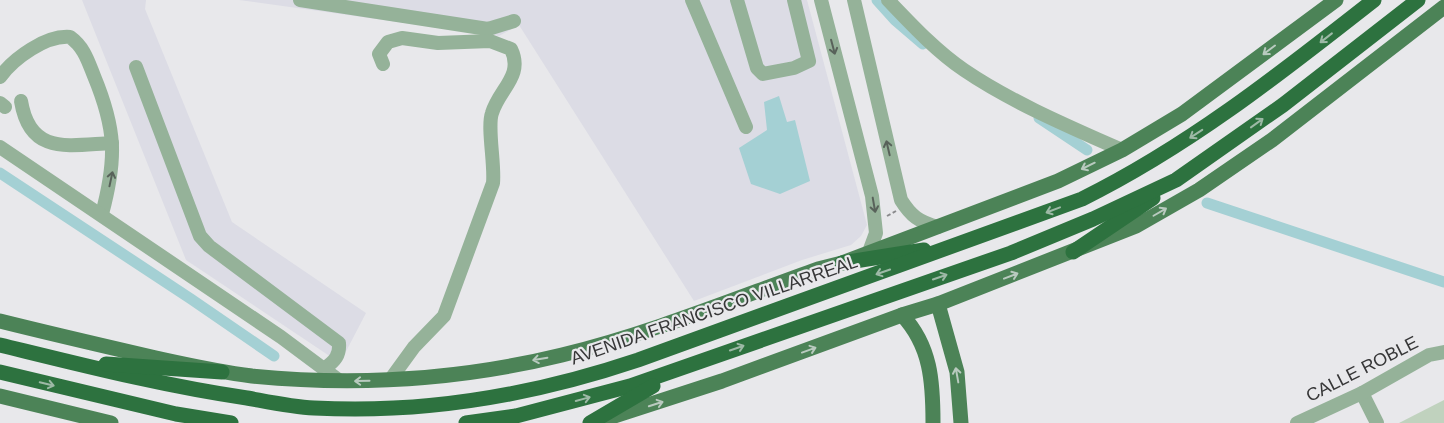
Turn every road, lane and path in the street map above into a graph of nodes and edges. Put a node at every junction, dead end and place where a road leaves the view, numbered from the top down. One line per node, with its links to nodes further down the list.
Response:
1 (300, 0): 15 (street)
2 (692, 0): 20 (street)
3 (738, 0): 4 (street)
4 (794, 0)
5 (821, 0): 28 (street, one-way to 28)
6 (854, 0): 26 (street, one-way to 6)
7 (888, 0): 23 (street)
8 (1374, 0): 27 (highway, AVENIDA FRANCISCO VILLARREAL, one-way to 27)
9 (1418, 0): 14 (highway)
10 (1432, 0): 14 (highway)
11 (1327, 3): 23 (main road, AVENIDA FRANCISCO VILLARREAL, one-way to 23)
12 (1444, 8): 29 (main road, one-way to 12)
13 (514, 21): 15 (street)
14 (1380, 30): 24 (highway, one-way to 14)
15 (489, 35): 16 (street); 41 (street)
16 (382, 64)
17 (136, 67): 38 (street)
18 (0, 77): 21 (street)
19 (21, 101): 21 (street)
20 (746, 127)
21 (112, 143): 25 (street, one-way to 21)
22 (0, 147): 25 (street)
23 (1122, 150): 26 (main road, AVENIDA FRANCISCO VILLARREAL, one-way to 26)
24 (1176, 180): 29 (highway); 36 (highway, one-way to 24)
25 (102, 214): 38 (street)
26 (938, 226): 28 (main road, AVENIDA FRANCISCO VILLARREAL)
27 (960, 243): 30 (highway); 37 (highway, AVENIDA FRANCISCO VILLARREAL, one-way to 37)
28 (869, 252): 30 (main road, AVENIDA FRANCISCO VILLARREAL)
29 (1073, 252): 31 (main road, one-way to 29)
30 (842, 263): 41 (main road, AVENIDA FRANCISCO VILLARREAL, one-way to 41)
31 (938, 304): 32 (main road); 50 (main road, one-way to 31)
32 (902, 315): 48 (main road, one-way to 32); 49 (main road)
33 (0, 321): 40 (main road, AVENIDA FRANCISCO VILLARREAL)
34 (0, 345): 37 (highway, AVENIDA FRANCISCO VILLARREAL)
35 (1444, 352): 43 (street, CALLE ROBLE)
36 (699, 361): 47 (highway, one-way to 36); 48 (highway)
37 (77, 364): 40 (highway)
38 (325, 368): 42 (street)
39 (0, 372): 46 (highway, one-way to 46)
40 (222, 372): 42 (main road, AVENIDA FRANCISCO VILLARREAL)
41 (390, 380): 42 (main road, AVENIDA FRANCISCO VILLARREAL, one-way to 42)
42 (340, 381)
43 (1362, 393): 51 (street, CALLE ROBLE); 52 (street)
44 (0, 396): 45 (main road)
45 (111, 423)
46 (231, 423)
47 (466, 423)
48 (591, 423)
49 (932, 423)
50 (961, 423)
51 (1297, 423)
52 (1378, 423)

